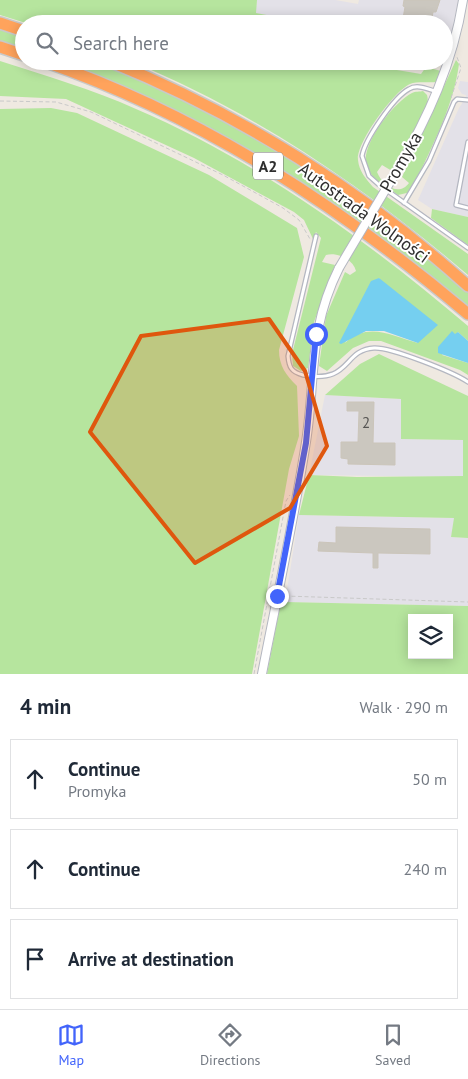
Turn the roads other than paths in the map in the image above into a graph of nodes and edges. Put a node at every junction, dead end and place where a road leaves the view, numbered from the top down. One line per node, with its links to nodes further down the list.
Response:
1 (463, 0): 5 (street, Promyka)
2 (0, 23): 3 (highway)
3 (15, 28)
4 (0, 47): 6 (highway)
5 (453, 49)
6 (15, 52)
7 (66, 70): 18 (highway, Autostrada Wolności / A2)
8 (129, 70): 17 (highway, Autostrada Wolności / A2)
9 (445, 70): 10 (street, Promyka)
10 (438, 91): 13 (lane); 19 (street, Promyka, bridge)
11 (468, 100): 13 (lane)
12 (468, 142): 14 (lane)
13 (404, 203): 16 (lane)
14 (468, 208)
15 (316, 236): 19 (lane)
16 (468, 248)
17 (468, 286)
18 (468, 314)
19 (312, 376): 20 (lane); 21 (street, Promyka)
20 (468, 382)
21 (262, 674)

